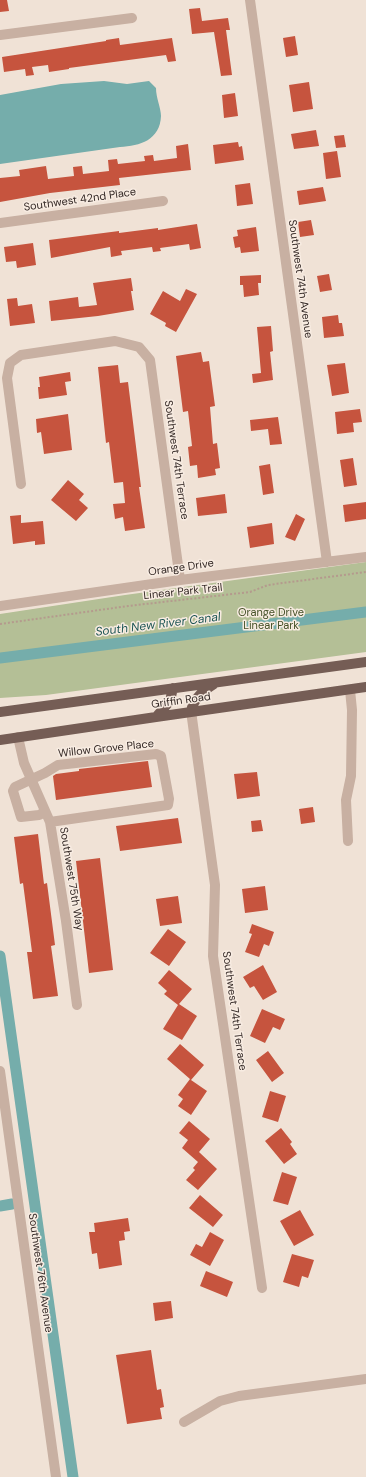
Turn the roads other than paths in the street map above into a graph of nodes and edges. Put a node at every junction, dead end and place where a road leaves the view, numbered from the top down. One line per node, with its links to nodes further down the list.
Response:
1 (250, 0): 8 (street, Southwest 74th Avenue)
2 (132, 18): 3 (street)
3 (0, 35)
4 (163, 201): 5 (street, Southwest 42nd Place)
5 (0, 223)
6 (22, 484): 9 (street, Southwest 74th Terrace)
7 (366, 557): 8 (street, Orange Drive)
8 (327, 562): 9 (street, Orange Drive)
9 (180, 580): 10 (street, Orange Drive)
10 (0, 606)
11 (366, 662): 12 (main road, Griffin Road)
12 (218, 682): 13 (main road, Griffin Road); 17 (main road)
13 (173, 688): 16 (main road, Griffin Road); 18 (main road)
14 (366, 688): 15 (main road, Griffin Road)
15 (350, 690): 17 (main road, Griffin Road); 24 (street)
16 (0, 712)
17 (191, 712): 18 (main road, Griffin Road); 27 (street, Southwest 74th Terrace)
18 (156, 717): 19 (main road, Griffin Road)
19 (18, 737): 20 (main road, Griffin Road); 21 (street, Southwest 75th Way)
20 (0, 740)
21 (32, 780): 22 (street, Southwest 75th Way); 22 (street, Willow Grove Place); 23 (street, Willow Grove Place)
22 (45, 812): 23 (street, Southwest 75th Way)
23 (50, 822): 25 (street, Southwest 75th Way)
24 (348, 841)
25 (77, 1005)
26 (0, 1072): 30 (street, Southwest 76th Avenue)
27 (262, 1288)
28 (366, 1379): 29 (street)
29 (184, 1422)
30 (56, 1477)

